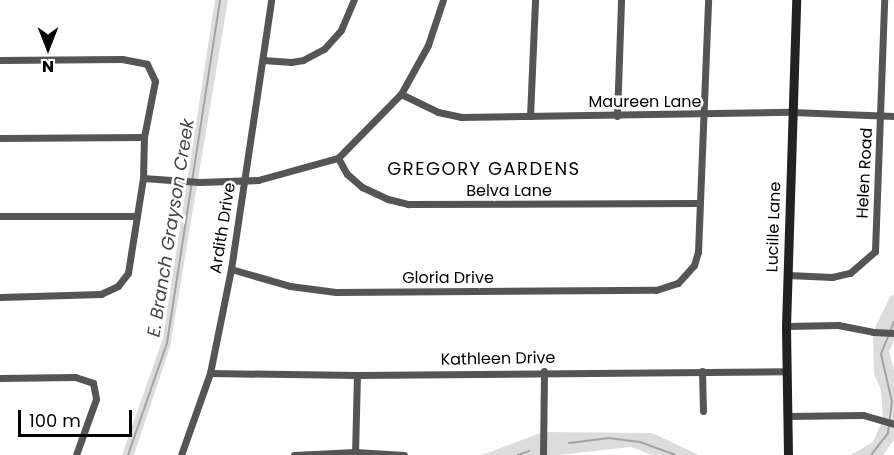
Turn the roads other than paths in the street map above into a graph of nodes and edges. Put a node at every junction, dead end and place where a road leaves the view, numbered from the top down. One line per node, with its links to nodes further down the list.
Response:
1 (271, 0): 10 (street, Ardith Drive)
2 (354, 0): 10 (street)
3 (443, 0): 11 (street)
4 (535, 0): 13 (street)
5 (621, 0): 14 (street)
6 (708, 0): 15 (street)
7 (796, 0): 12 (street, Lucille Lane)
8 (884, 0): 16 (street, Helen Road)
9 (0, 60): 18 (street)
10 (263, 60): 22 (street, Ardith Drive)
11 (401, 94): 13 (street, Maureen Lane); 20 (street)
12 (792, 112): 15 (street, Maureen Lane); 16 (street, Maureen Lane); 27 (street, Lucille Lane)
13 (530, 116): 14 (street, Maureen Lane)
14 (617, 116): 15 (street, Maureen Lane)
15 (703, 116): 23 (street)
16 (881, 116): 17 (street, Maureen Lane); 27 (street, Helen Road)
17 (894, 116)
18 (144, 137): 19 (street); 21 (street)
19 (0, 138)
20 (338, 158): 22 (street); 23 (street, Belva Lane)
21 (143, 178): 22 (street); 25 (street)
22 (244, 182): 26 (street, Ardith Drive)
23 (699, 203): 26 (street, Gloria Drive)
24 (0, 216): 25 (street)
25 (137, 216): 28 (street)
26 (231, 269): 34 (street, Ardith Drive)
27 (788, 275): 29 (street, Lucille Lane)
28 (0, 297)
29 (786, 326): 30 (street); 33 (street, Lucille Lane)
30 (894, 333)
31 (544, 371): 32 (street, Kathleen Drive); 35 (street, Kathleen Drive); 45 (street)
32 (702, 371): 33 (street, Kathleen Drive); 37 (street)
33 (787, 371): 38 (street, Lucille Lane)
34 (210, 373): 35 (street, Kathleen Drive); 42 (street, Ardith Drive)
35 (357, 375): 40 (street)
36 (0, 378): 41 (street)
37 (703, 411)
38 (788, 416): 39 (street); 46 (street, Lucille Lane)
39 (894, 424)
40 (355, 454): 43 (street); 44 (street)
41 (76, 455)
42 (181, 455)
43 (294, 455)
44 (404, 455)
45 (543, 455)
46 (788, 455)

